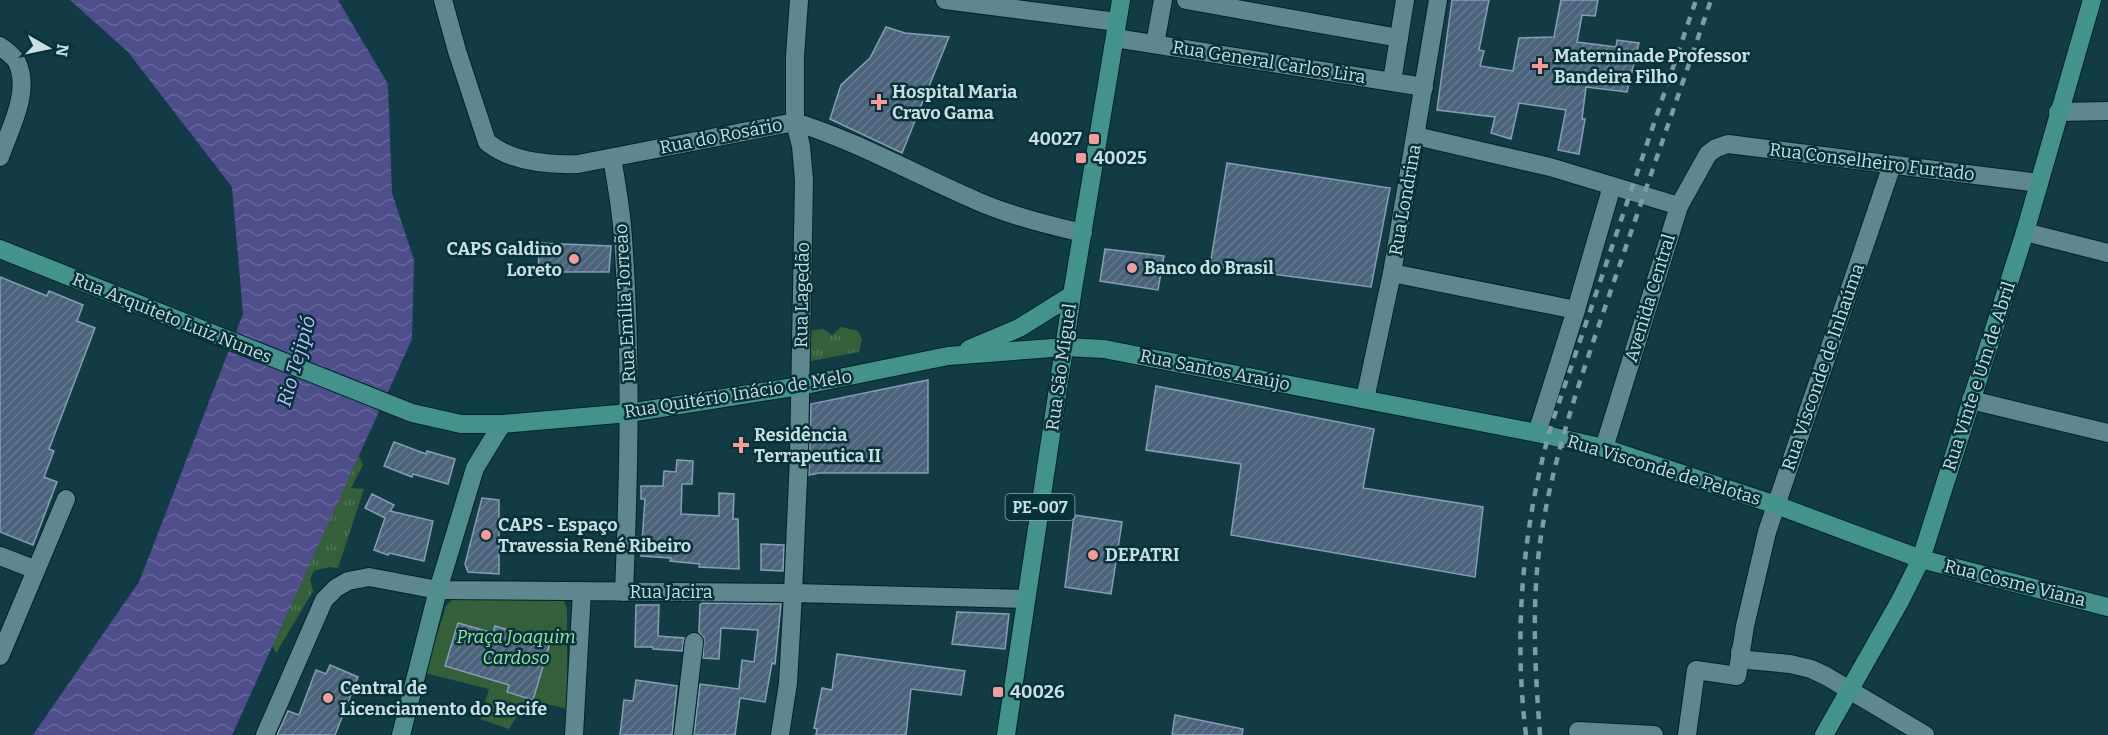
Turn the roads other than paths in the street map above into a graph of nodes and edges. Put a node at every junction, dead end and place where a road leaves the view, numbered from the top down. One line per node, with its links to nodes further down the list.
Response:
1 (443, 0): 22 (street, Rua do Rosário)
2 (799, 0): 18 (street, Rua Lagedão)
3 (945, 0): 10 (street, Rua General Carlos Lira)
4 (1120, 0): 10 (main road, Rua São Miguel / PE-007)
5 (1163, 0): 12 (street)
6 (1186, 0): 11 (street)
7 (1406, 0): 11 (street)
8 (1438, 0): 15 (street, Rua Londrina)
9 (2092, 0): 17 (main road, Rua Vinte e Um de Abril)
10 (1116, 30): 12 (street, Rua General Carlos Lira); 28 (main road, Rua São Miguel / PE-007)
11 (1399, 38): 14 (street)
12 (1155, 44): 14 (street, Rua General Carlos Lira)
13 (0, 46): 21 (street)
14 (1392, 81): 15 (street, Rua General Carlos Lira)
15 (1424, 87): 19 (street, Rua Londrina)
16 (2108, 111): 17 (street)
17 (2058, 112): 24 (main road, Rua Vinte e Um de Abril)
18 (795, 122): 22 (street, Rua do Rosário); 28 (street, Rua do Rosário); 36 (street, Rua Lagedão)
19 (1416, 136): 25 (street); 31 (street, Rua Londrina)
20 (1708, 153): 23 (street, Rua Conselheiro Furtado); 26 (street, Avenida Central)
21 (0, 157)
22 (612, 158): 40 (street, Rua Emília Torreão)
23 (1892, 165): 24 (street, Rua Conselheiro Furtado); 46 (street, Rua Visconde de Inhaúma)
24 (2039, 183): 27 (main road, Rua Vinte e Um de Abril)
25 (1612, 186): 26 (street); 33 (street)
26 (1678, 206): 44 (street, Avenida Central)
27 (2025, 232): 30 (street); 38 (main road, Rua Vinte e Um de Abril)
28 (1083, 233): 32 (main road, Rua São Miguel / PE-007)
29 (0, 249): 39 (main road, Rua Arquiteto Luiz Nunes)
30 (2108, 253)
31 (1392, 273): 33 (street); 37 (street, Rua Londrina)
32 (1072, 295): 34 (main road, Rua São Miguel / PE-007); 35 (main road)
33 (1576, 310): 42 (street)
34 (1065, 347): 35 (main road, Rua Quitério Inácio de Melo); 37 (main road, Rua Santos Araújo); 54 (main road, Rua São Miguel / PE-007)
35 (948, 356): 36 (main road, Rua Quitério Inácio de Melo)
36 (800, 386): 40 (main road, Rua Quitério Inácio de Melo); 53 (street, Rua Lagedão)
37 (1365, 399): 42 (main road, Rua Visconde de Pelotas)
38 (1971, 400): 43 (street); 48 (main road, Rua Vinte e Um de Abril)
39 (412, 413): 41 (main road, Rua Quitério Inácio de Melo)
40 (629, 413): 41 (main road, Rua Quitério Inácio de Melo); 52 (street, Rua Emília Torreão)
41 (502, 424): 50 (main road)
42 (1537, 433): 44 (main road, Rua Visconde de Pelotas)
43 (2108, 433)
44 (1604, 448): 46 (main road, Rua Visconde de Pelotas)
45 (66, 499): 49 (street)
46 (1776, 505): 48 (main road, Rua Visconde de Pelotas); 57 (street, Rua Visconde de Inhaúma)
47 (0, 556): 49 (street)
48 (1921, 559): 55 (main road, Rua Cosme Viana); 59 (main road, Rua Vinte e Um de Abril)
49 (36, 570): 58 (street)
50 (438, 590): 51 (street, Rua Jacira); 61 (street, Rua Jacira); 62 (main road)
51 (582, 591): 52 (street, Rua Jacira); 63 (street)
52 (624, 592): 53 (street, Rua Jacira)
53 (793, 593): 54 (street, Rua Jacira); 65 (street, Rua Lagedão)
54 (1026, 599): 66 (main road, Rua São Miguel / PE-007)
55 (2108, 607)
56 (694, 642): 64 (street)
57 (1740, 652): 59 (street); 68 (street, Rua Visconde de Inhaúma)
58 (0, 656)
59 (1851, 690): 69 (main road, Rua Vinte e Um de Abril); 70 (street)
60 (1578, 731): 67 (street)
61 (265, 735)
62 (401, 735)
63 (574, 735)
64 (683, 735)
65 (780, 735)
66 (1006, 735)
67 (1654, 735)
68 (1687, 735)
69 (1824, 735)
70 (1925, 735)

